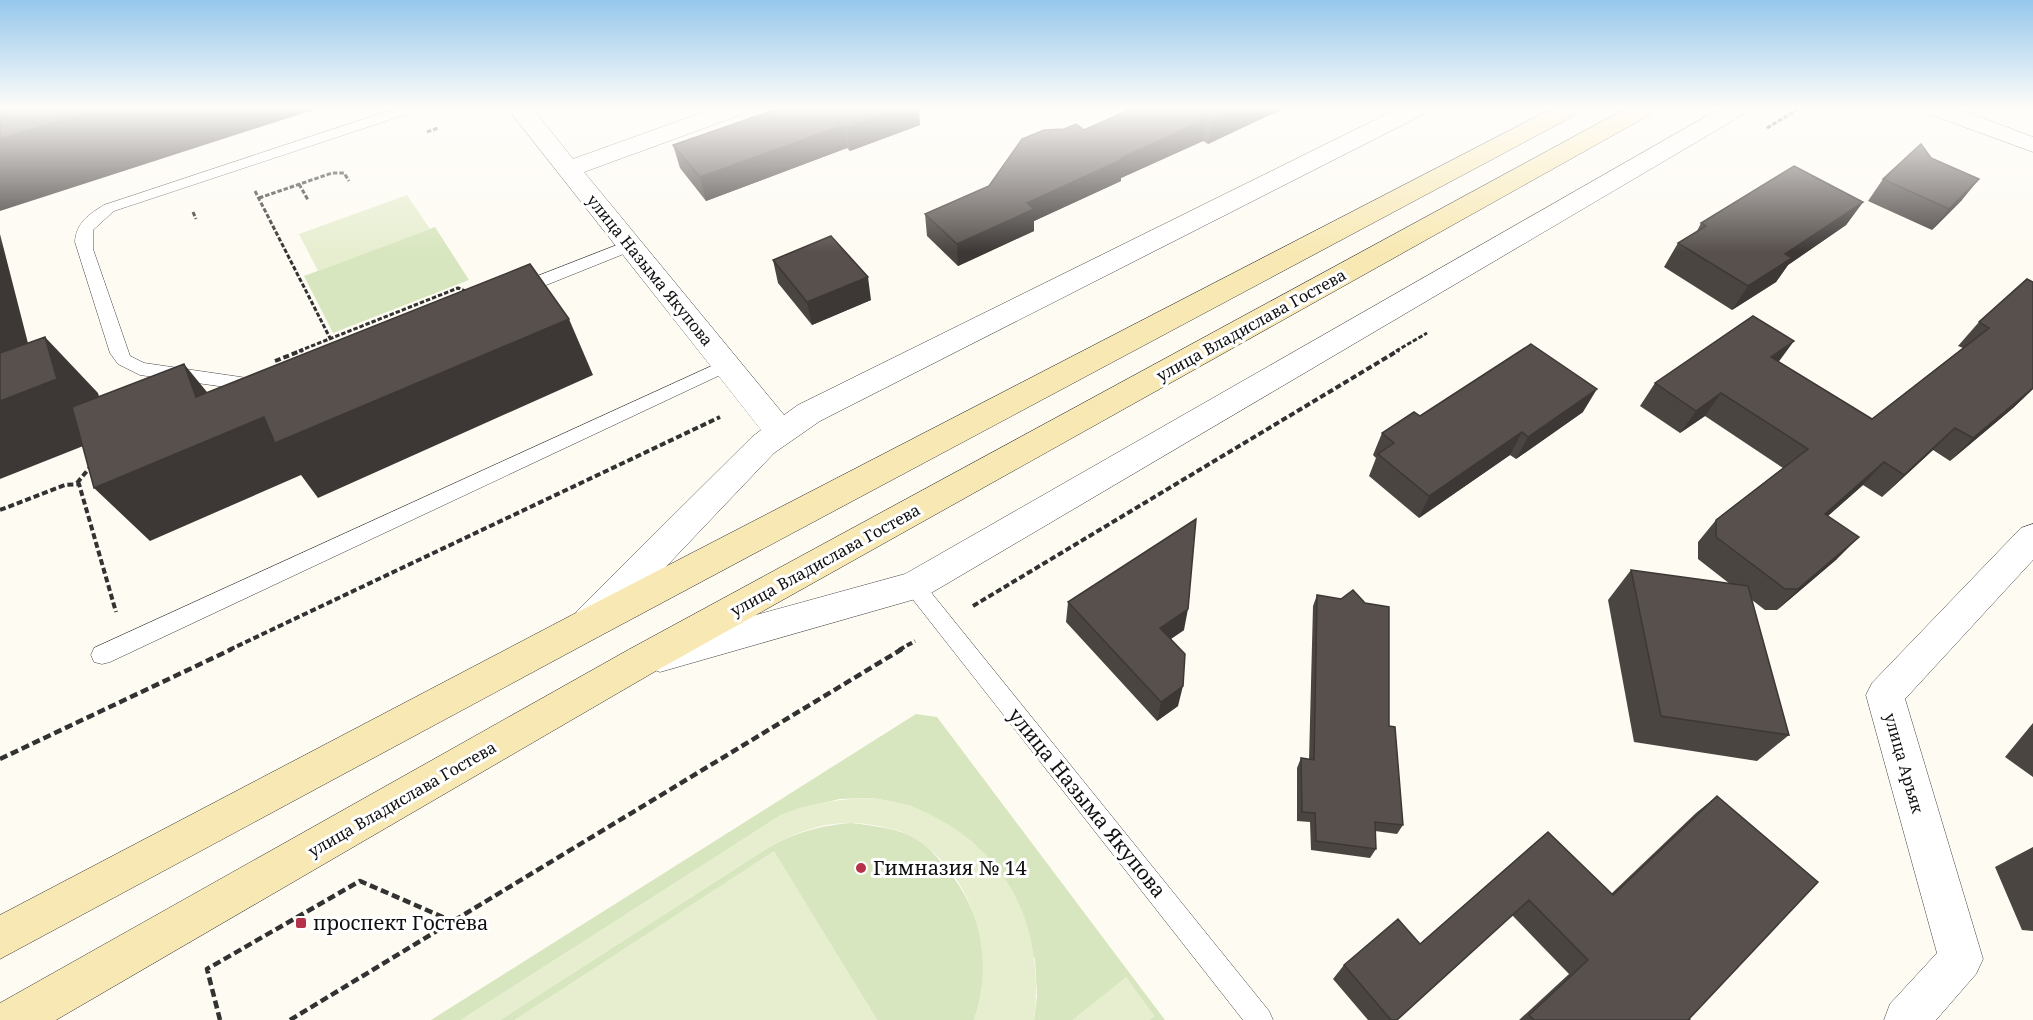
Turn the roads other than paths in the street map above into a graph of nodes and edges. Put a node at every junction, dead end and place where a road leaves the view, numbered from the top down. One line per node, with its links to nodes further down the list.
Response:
1 (264, 157): 12 (lane)
2 (559, 157): 8 (street, улица Назыма Якупова)
3 (603, 157): 8 (street)
4 (1321, 157): 13 (street)
5 (1478, 157): 16 (main road)
6 (1557, 157): 18 (main road, улица Владислава Гостева)
7 (1654, 157): 15 (street)
8 (569, 169): 9 (street, улица Назыма Якупова)
9 (630, 245): 10 (lane); 11 (street, улица Назыма Якупова)
10 (478, 307)
11 (727, 365): 13 (street, улица Назыма Якупова); 17 (lane)
12 (277, 386)
13 (780, 432): 16 (street)
14 (2033, 538): 22 (street, улица Аръяк)
15 (914, 586): 18 (street); 21 (lane, улица Назыма Якупова)
16 (585, 626): 19 (main road)
17 (102, 656)
18 (641, 662): 20 (main road, улица Владислава Гостева)
19 (0, 938)
20 (13, 1020)
21 (1260, 1020)
22 (1906, 1020)

